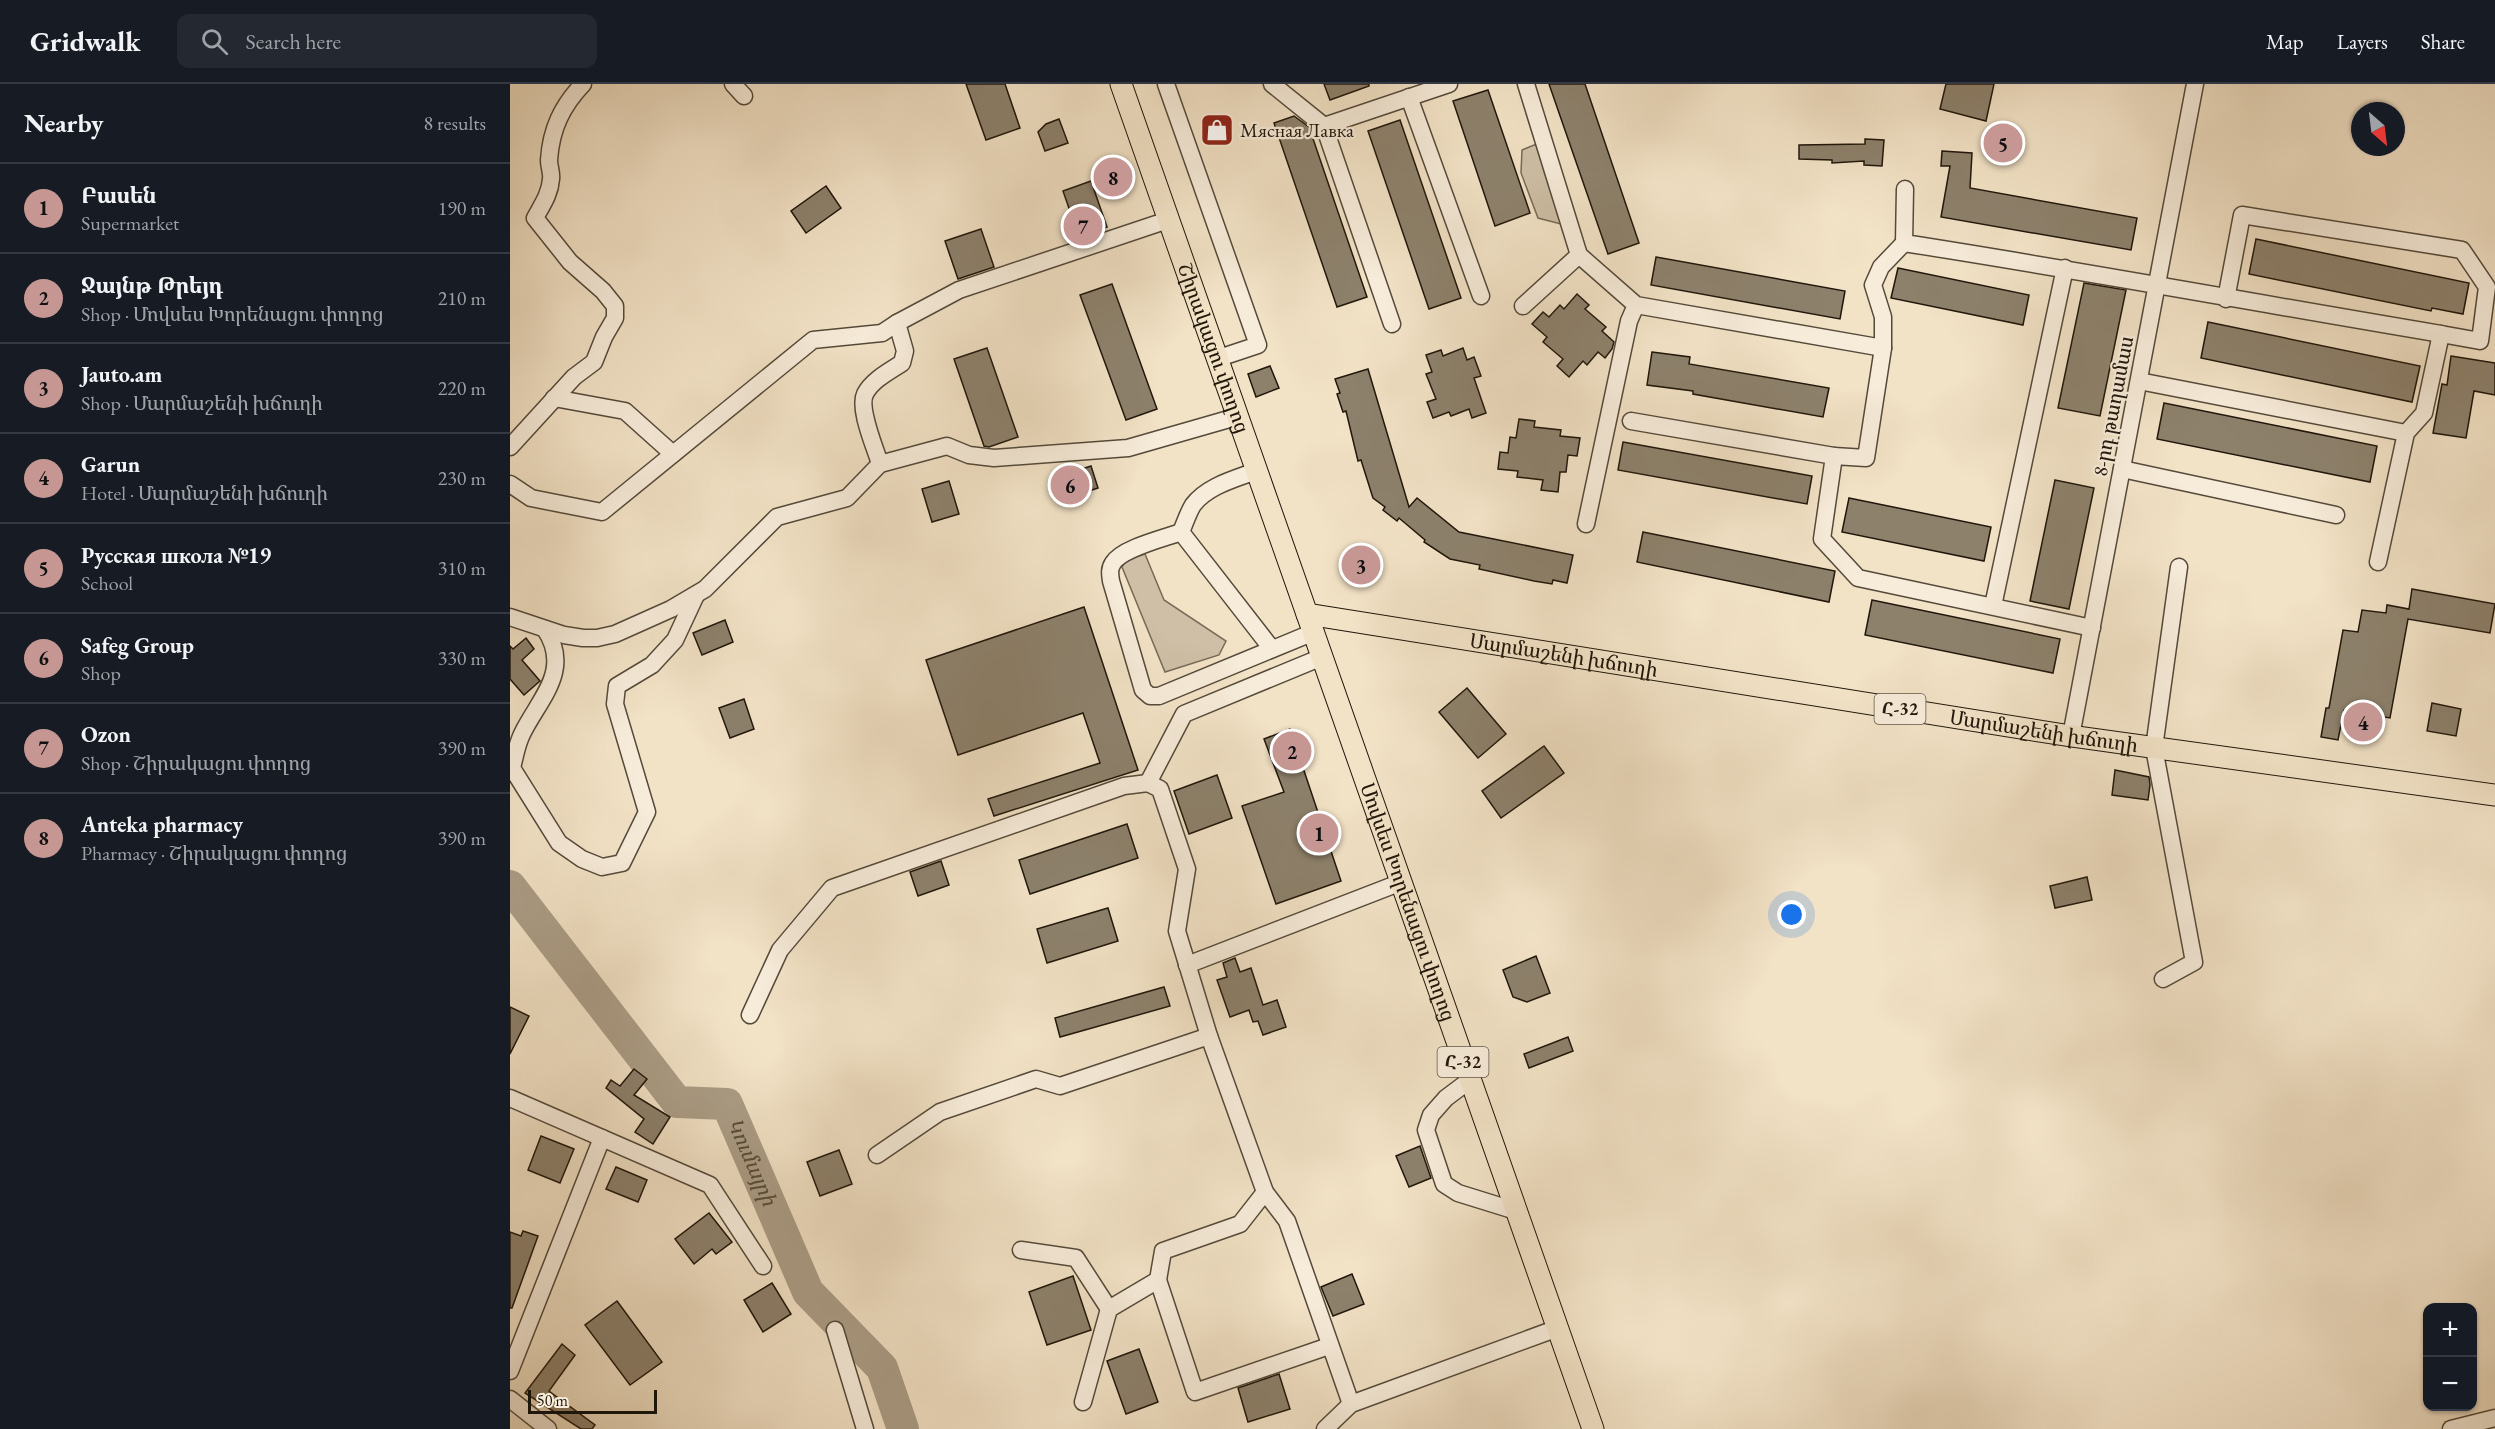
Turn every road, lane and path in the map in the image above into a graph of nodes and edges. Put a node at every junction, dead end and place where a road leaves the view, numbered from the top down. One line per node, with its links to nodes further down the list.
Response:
1 (583, 84): 26 (street)
2 (1121, 84): 11 (main road, Շիրակացու փողոց)
3 (1166, 84): 24 (street)
4 (1272, 84): 9 (street)
5 (1449, 84): 8 (street)
6 (1526, 84): 13 (street)
7 (2196, 84): 15 (street, 8-րդ թաղամաս)
8 (1409, 98): 9 (street); 16 (street)
9 (1324, 126): 21 (street)
10 (1905, 189): 12 (street)
11 (1168, 220): 20 (street); 24 (main road, Շիրակացու փողոց)
12 (1904, 243): 14 (street); 23 (street)
13 (1579, 255): 18 (street); 19 (street)
14 (2065, 268): 15 (street); 43 (street)
15 (2157, 286): 17 (street); 25 (street, 8-րդ թաղամաս)
16 (1481, 296)
17 (2226, 298): 22 (street); 22 (street)
18 (1636, 305): 23 (street); 38 (street)
19 (1522, 306)
20 (897, 323): 31 (street); 33 (street)
21 (1392, 324)
22 (2441, 334): 29 (street)
23 (1882, 348): 32 (street)
24 (1216, 359): 27 (main road, Շիրակացու փողոց)
25 (2139, 381): 29 (street); 34 (street, 8-րդ թաղամաս)
26 (554, 398): 30 (street); 31 (street)
27 (1236, 417): 33 (street); 35 (main road, Շիրակացու փողոց)
28 (1631, 421): 32 (street)
29 (2406, 433): 40 (street)
30 (510, 447)
31 (673, 454): 36 (street)
32 (1834, 456): 43 (street)
33 (880, 464): 42 (street)
34 (2122, 469): 37 (street); 46 (street, 8-րդ թաղամաս)
35 (1256, 471): 39 (street); 45 (main road, Շիրակացու փողոց)
36 (510, 484)
37 (2336, 514)
38 (1586, 524)
39 (1181, 532): 48 (street); 48 (street)
40 (2378, 562)
41 (2180, 567): 51 (street)
42 (696, 595): 47 (street); 47 (street)
43 (1993, 606): 46 (street)
44 (510, 617): 47 (street)
45 (1310, 623): 48 (street); 49 (main road, Մովսես Խորենացու փողոց / Հ-32); 50 (main road, Մարմաշենի խճուղի / Հ-32)
46 (2092, 628): 50 (street, 8-րդ թաղամաս)
47 (545, 629)
48 (1272, 649)
49 (1322, 657): 52 (street); 54 (main road, Մովսես Խորենացու փողոց / Հ-32)
50 (2072, 736): 51 (main road, Մարմաշենի խճուղի / Հ-32)
51 (2154, 748): 53 (main road, Մարմաշենի խճուղի / Հ-32); 56 (street)
52 (1148, 783): 55 (street); 57 (street)
53 (2495, 795)
54 (1400, 883): 55 (street); 59 (main road, Մովսես Խորենացու փողոց / Հ-32)
55 (1187, 965): 58 (street)
56 (2163, 978)
57 (750, 1015)
58 (1209, 1036): 62 (street); 63 (street)
59 (1470, 1080): 64 (main road, Մովսես Խորենացու փողոց / Հ-32); 64 (street)
60 (510, 1098): 61 (street)
61 (602, 1138): 66 (street); 72 (street)
62 (878, 1155)
63 (1264, 1191): 67 (street); 71 (street)
64 (1516, 1211): 69 (main road, Մովսես Խորենացու փողոց / Հ-32)
65 (1021, 1250): 68 (street)
66 (763, 1266)
67 (1158, 1280): 68 (street); 71 (street)
68 (1108, 1309): 74 (street)
69 (1558, 1328): 75 (street); 80 (main road, Մովսես Խորենացու փողոց / Հ-32)
70 (835, 1330): 78 (street)
71 (1329, 1346): 75 (street)
72 (510, 1371)
73 (510, 1399): 77 (street)
74 (1083, 1402)
75 (1351, 1404): 79 (street)
76 (2495, 1418): 81 (street)
77 (548, 1429)
78 (865, 1429)
79 (1325, 1429)
80 (1593, 1429)
81 (2453, 1429)

